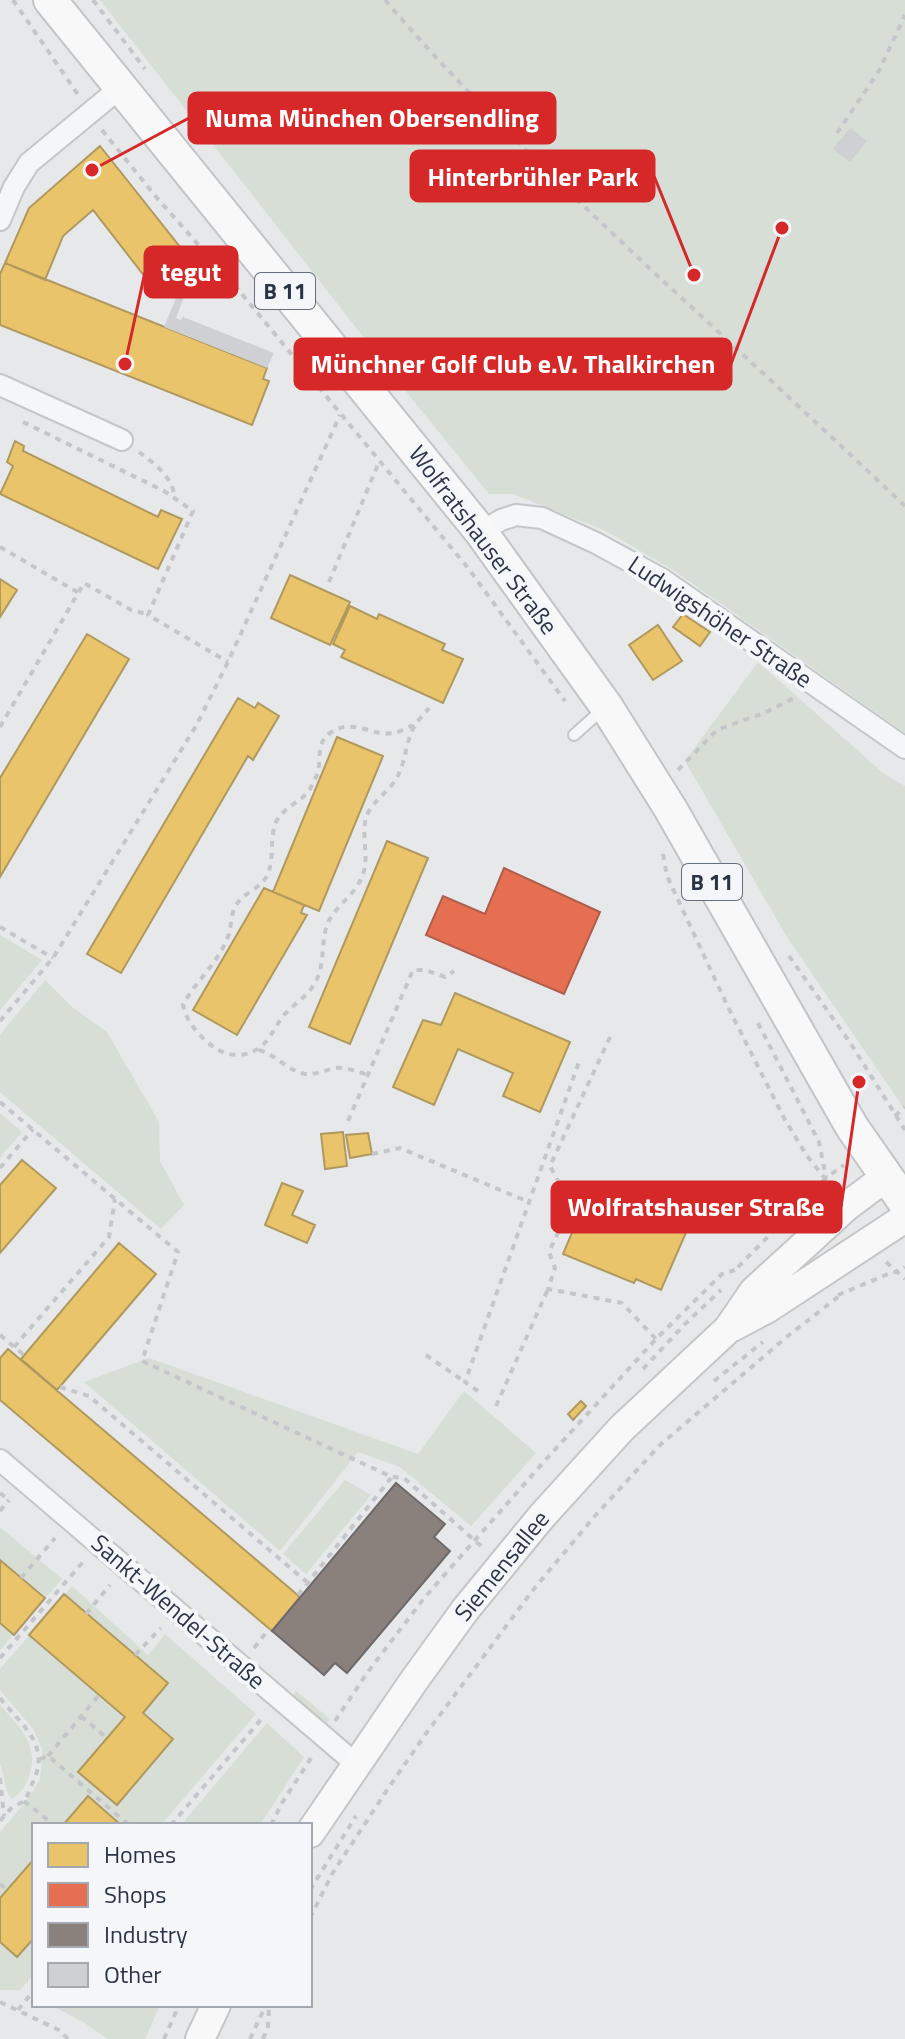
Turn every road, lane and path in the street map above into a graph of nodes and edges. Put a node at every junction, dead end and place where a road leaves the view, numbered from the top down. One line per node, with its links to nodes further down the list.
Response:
1 (13, 0): 6 (path)
2 (50, 0): 5 (main road, Wolfratshauser Straße / B 11)
3 (385, 0): 15 (path)
4 (905, 15): 7 (path)
5 (120, 88): 6 (street); 16 (main road, Wolfratshauser Straße / B 11)
6 (90, 112): 8 (street); 10 (path)
7 (837, 133)
8 (0, 220)
9 (0, 385): 12 (street)
10 (340, 415): 13 (path); 21 (path)
11 (14, 418): 14 (path)
12 (122, 440): 14 (path)
13 (380, 461): 18 (path); 24 (path)
14 (175, 499): 20 (path)
15 (905, 506)
16 (481, 532): 22 (street, Ludwigshöher Straße); 24 (main road, Wolfratshauser Straße / B 11)
17 (0, 547): 19 (path)
18 (329, 582)
19 (79, 593): 20 (path); 25 (path)
20 (148, 615): 21 (path)
21 (228, 662): 32 (path)
22 (823, 691): 28 (street, Ludwigshöher Straße); 29 (path)
23 (429, 708): 26 (path)
24 (595, 716): 27 (lane); 29 (main road, Wolfratshauser Straße / B 11)
25 (0, 727)
26 (414, 727): 38 (path); 38 (path)
27 (574, 735)
28 (905, 748)
29 (654, 780): 50 (main road, Wolfratshauser Straße / B 11)
30 (662, 848): 64 (path)
31 (0, 927): 32 (path)
32 (53, 958): 34 (path)
33 (454, 971): 40 (path)
34 (0, 1021)
35 (610, 1037): 58 (path)
36 (851, 1044): 37 (path)
37 (844, 1048)
38 (259, 1050): 40 (path)
39 (579, 1062): 52 (path)
40 (368, 1075): 46 (path)
41 (0, 1102): 47 (path)
42 (889, 1106): 44 (path)
43 (905, 1107): 45 (path)
44 (883, 1110)
45 (895, 1116)
46 (348, 1121)
47 (33, 1129): 49 (path); 51 (path)
48 (372, 1154): 52 (path)
49 (0, 1168)
50 (886, 1177): 53 (main road, Wolfratshauser Straße / B 11); 61 (main road, Siemensallee)
51 (115, 1199): 65 (path); 74 (path)
52 (529, 1202): 68 (path)
53 (905, 1203)
54 (905, 1218): 61 (main road, Siemensallee)
55 (905, 1267): 56 (path)
56 (899, 1272): 57 (path); 59 (path)
57 (905, 1279)
58 (548, 1289): 64 (path); 72 (path)
59 (842, 1294): 60 (path); 113 (path)
60 (819, 1301)
61 (728, 1329): 99 (main road, Siemensallee)
62 (0, 1335): 65 (path)
63 (772, 1336): 70 (path)
64 (656, 1339): 78 (path)
65 (14, 1347): 66 (path)
66 (24, 1355)
67 (426, 1355): 68 (path)
68 (465, 1382): 71 (path)
69 (60, 1387): 82 (path)
70 (705, 1389)
71 (478, 1391)
72 (496, 1406)
73 (0, 1460): 96 (street, Sankt-Wendel-Straße)
74 (392, 1477): 78 (path); 82 (path)
75 (9, 1500): 76 (path)
76 (0, 1511)
77 (55, 1538): 81 (path)
78 (474, 1540): 79 (path); 96 (path)
79 (482, 1547)
80 (83, 1562): 90 (path)
81 (21, 1578)
82 (308, 1583): 84 (path)
83 (110, 1585): 85 (path)
84 (298, 1595)
85 (86, 1614)
86 (161, 1628): 89 (path)
87 (269, 1629): 88 (path)
88 (254, 1648)
89 (135, 1655)
90 (0, 1658)
91 (99, 1695): 93 (path)
92 (0, 1698): 98 (path)
93 (81, 1716): 95 (path); 97 (path)
94 (264, 1716): 107 (path)
95 (107, 1738)
96 (324, 1738): 99 (street, Sankt-Wendel-Straße); 108 (path)
97 (48, 1756): 98 (path); 106 (path)
98 (40, 1759): 101 (path)
99 (356, 1764): 109 (main road, Siemensallee)
100 (0, 1778): 103 (path)
101 (24, 1801): 103 (path); 105 (path)
102 (362, 1807): 111 (path)
103 (4, 1816): 104 (path)
104 (0, 1821)
105 (52, 1823)
106 (127, 1823)
107 (173, 1823)
108 (272, 1823)
109 (312, 1830)
110 (0, 1884): 112 (path)
111 (312, 1887)
112 (7, 1890)
113 (312, 1914)
114 (32, 1992): 120 (path)
115 (0, 2002): 120 (path)
116 (178, 2007): 121 (path)
117 (215, 2007): 124 (main road)
118 (267, 2007): 125 (path)
119 (268, 2007): 126 (path)
120 (18, 2010): 122 (path)
121 (165, 2037): 123 (path)
122 (68, 2039)
123 (176, 2039)
124 (200, 2039)
125 (250, 2039)
126 (263, 2039)

